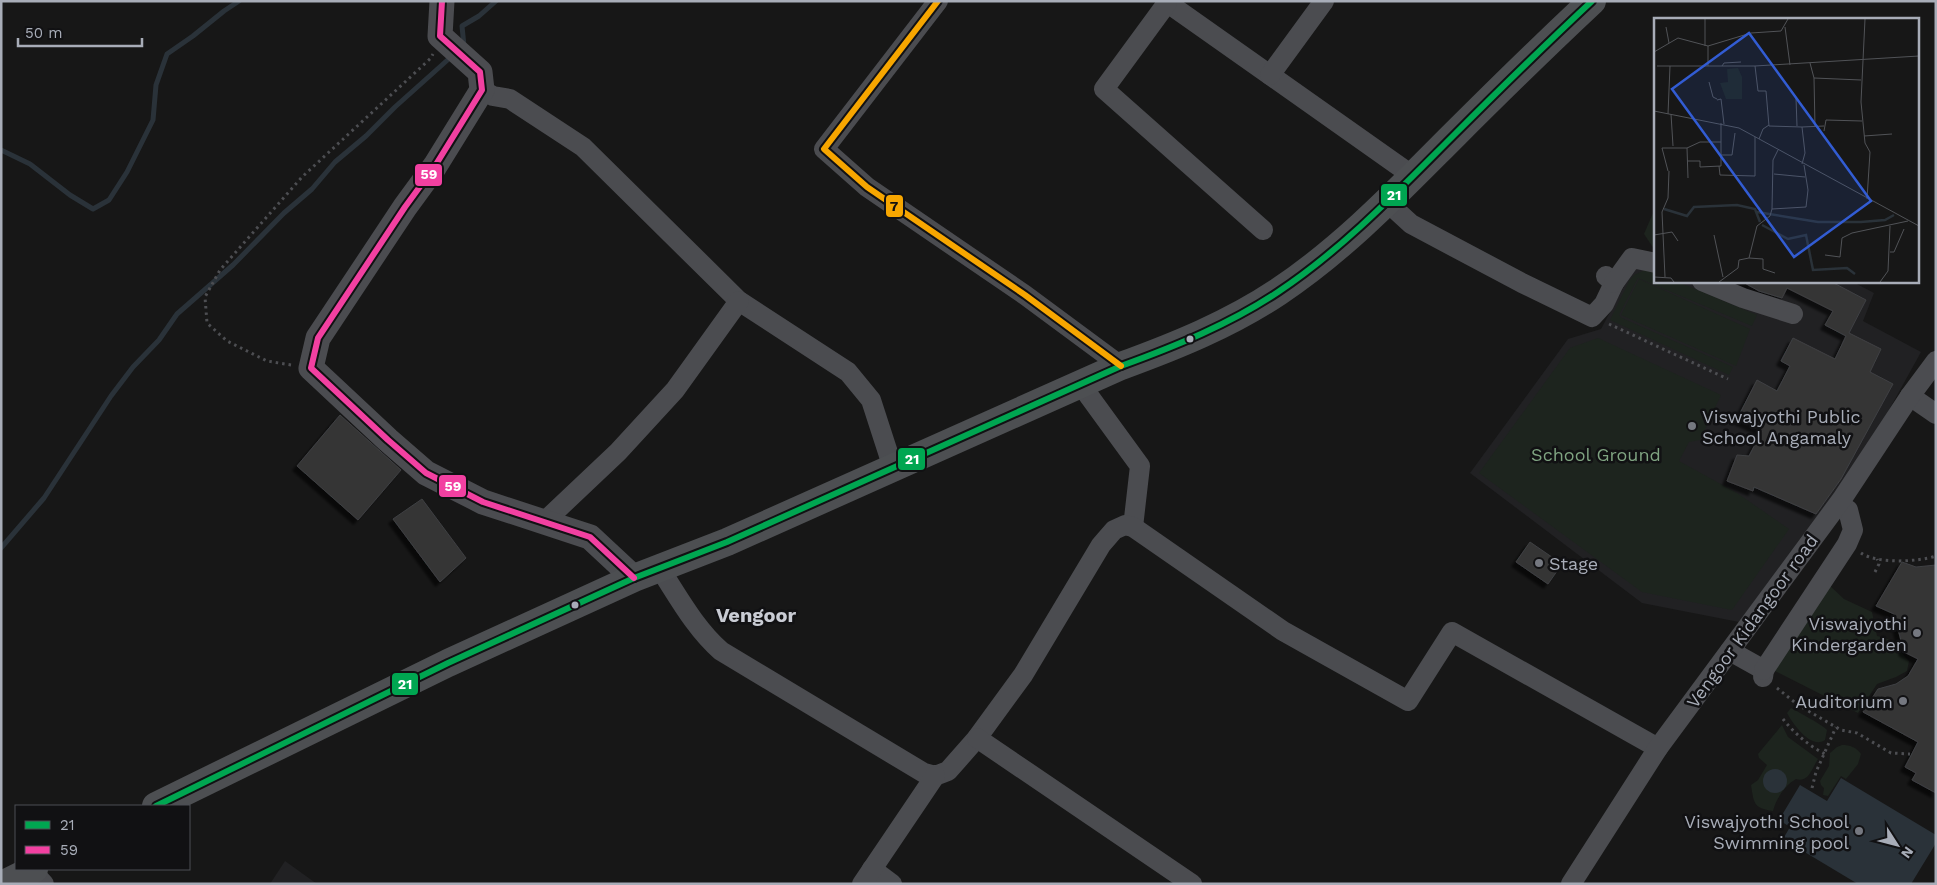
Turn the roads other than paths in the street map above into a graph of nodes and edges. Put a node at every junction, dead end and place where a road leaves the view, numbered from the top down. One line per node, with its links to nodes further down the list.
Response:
1 (442, 1): 7 (street)
2 (938, 1): 16 (street)
3 (1324, 1): 6 (street)
4 (1592, 1): 8 (main road)
5 (1166, 2): 6 (street); 10 (street)
6 (1270, 75): 8 (street)
7 (482, 90): 13 (street); 22 (street)
8 (1413, 176): 9 (main road)
9 (1387, 202): 11 (street); 16 (main road)
10 (1263, 230)
11 (1654, 263)
12 (1704, 282): 14 (street)
13 (739, 301): 20 (street); 22 (street)
14 (1793, 314)
15 (1936, 361): 18 (street, Vengoor Kidangoor road)
16 (1122, 366): 17 (main road)
17 (1081, 384): 20 (main road); 23 (street)
18 (1910, 396): 19 (street); 21 (street, Vengoor Kidangoor road)
19 (1936, 414)
20 (893, 468): 24 (main road)
21 (1838, 505): 26 (street, Vengoor Kidangoor road); 26 (street)
22 (544, 522): 25 (street)
23 (1133, 528): 27 (street); 28 (street)
24 (660, 569): 25 (main road); 29 (street)
25 (634, 578): 30 (main road)
26 (1730, 651): 28 (street, Vengoor Kidangoor road)
27 (977, 738): 29 (street); 35 (street)
28 (1658, 748): 36 (street, Vengoor Kidangoor road)
29 (935, 776): 32 (street)
30 (158, 805)
31 (36, 874): 33 (main road)
32 (867, 876): 34 (street)
33 (4, 884)
34 (892, 884)
35 (1192, 884)
36 (1571, 884)

